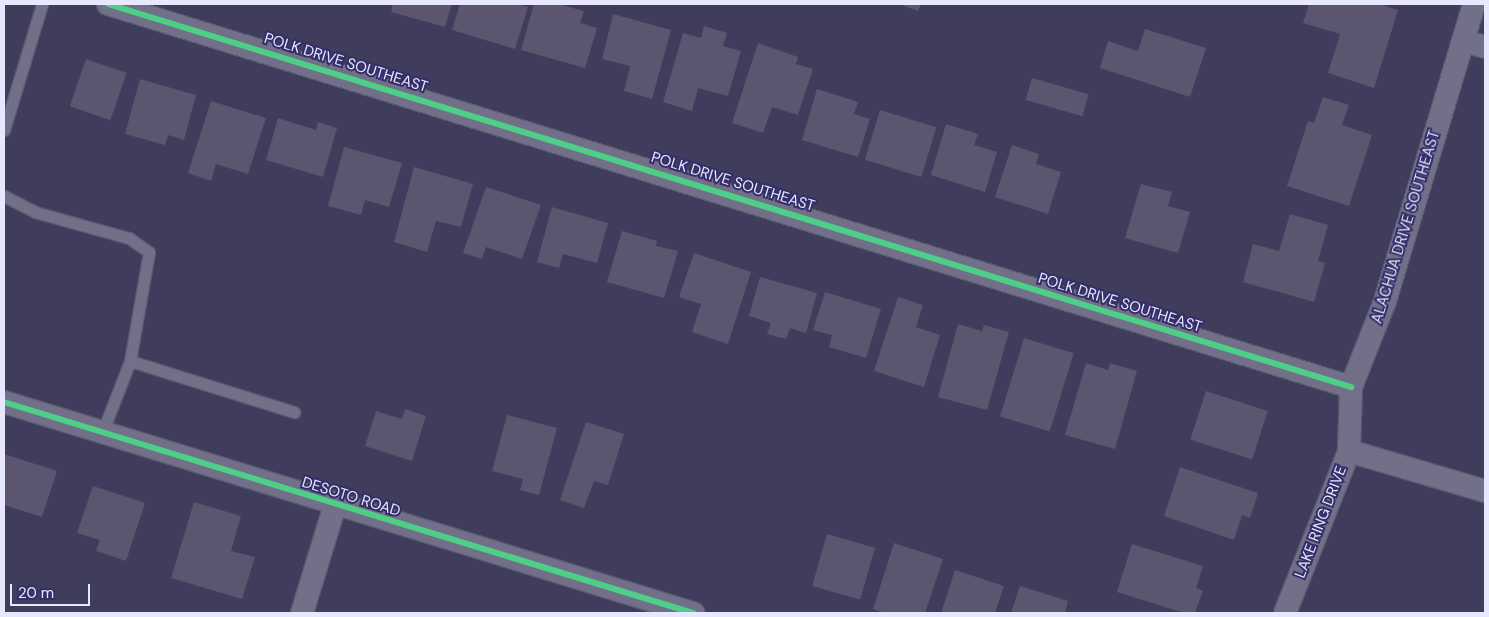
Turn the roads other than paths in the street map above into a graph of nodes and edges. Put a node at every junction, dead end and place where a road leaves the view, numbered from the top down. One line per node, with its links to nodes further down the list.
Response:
1 (42, 4): 6 (lane)
2 (108, 4): 9 (street, POLK DRIVE SOUTHEAST)
3 (1474, 4): 4 (street, ALACHUA DRIVE SOUTHEAST)
4 (1463, 41): 5 (street); 9 (street, ALACHUA DRIVE SOUTHEAST)
5 (1485, 48)
6 (4, 130)
7 (4, 196): 8 (lane)
8 (130, 361): 11 (lane); 12 (lane)
9 (1351, 387): 13 (street, ALACHUA DRIVE SOUTHEAST)
10 (4, 402): 12 (street, DESOTO ROAD)
11 (294, 412)
12 (102, 433): 15 (street, DESOTO ROAD)
13 (1349, 450): 14 (street, LAKE RING DRIVE); 18 (street, LAKE RING DRIVE)
14 (1485, 491)
15 (335, 505): 16 (street); 17 (street, DESOTO ROAD)
16 (302, 613)
17 (693, 613)
18 (1285, 613)

